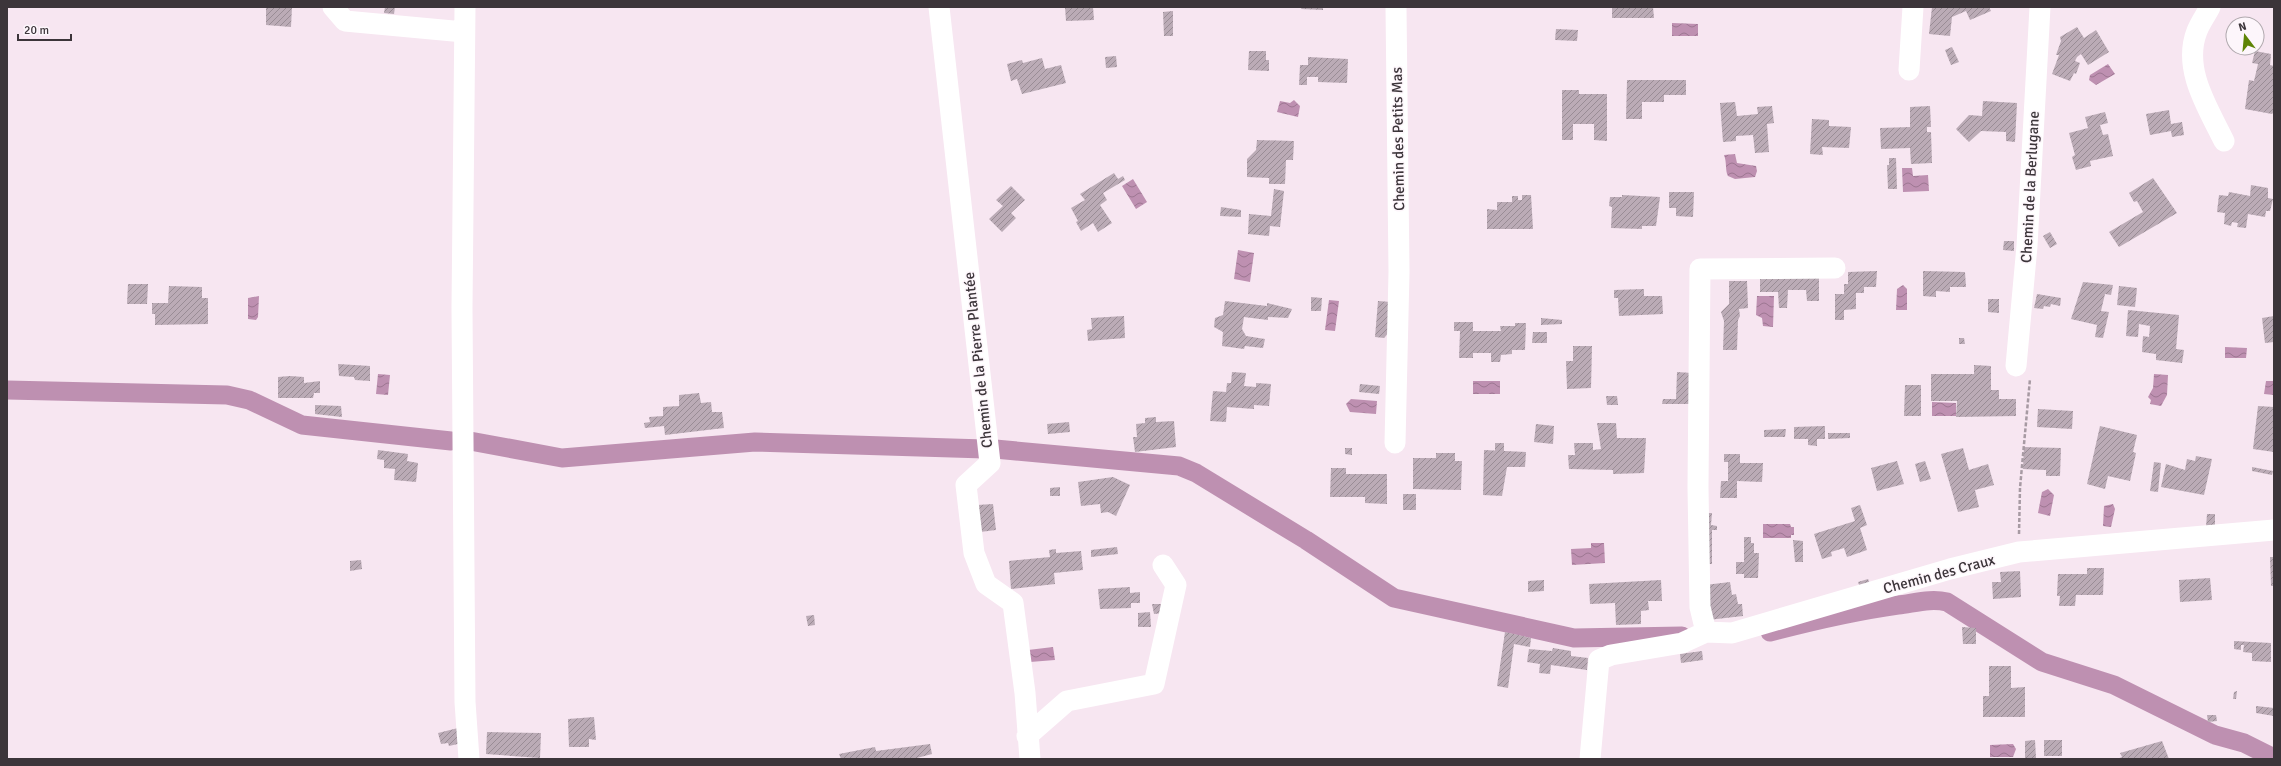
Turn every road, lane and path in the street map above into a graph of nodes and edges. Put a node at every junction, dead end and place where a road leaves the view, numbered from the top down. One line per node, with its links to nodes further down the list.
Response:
1 (333, 7): 8 (street)
2 (465, 7): 8 (street)
3 (939, 7): 18 (street, Chemin de la Pierre Plantée)
4 (1396, 7): 13 (street, Chemin des Petits Mas)
5 (1913, 7): 9 (street)
6 (2040, 7): 12 (street, Chemin de la Berlugane)
7 (2210, 7): 10 (street)
8 (464, 32): 19 (street)
9 (1909, 70)
10 (2224, 141)
11 (1835, 268): 17 (street)
12 (2023, 369): 15 (path)
13 (1395, 442)
14 (2274, 530): 15 (street, Chemin des Craux)
15 (2019, 552): 17 (street, Chemin des Craux)
16 (1163, 565): 18 (street)
17 (1706, 632): 21 (street, Chemin des Craux)
18 (1027, 736): 20 (street, Chemin de la Pierre Plantée)
19 (468, 759)
20 (1030, 759)
21 (1590, 759)

